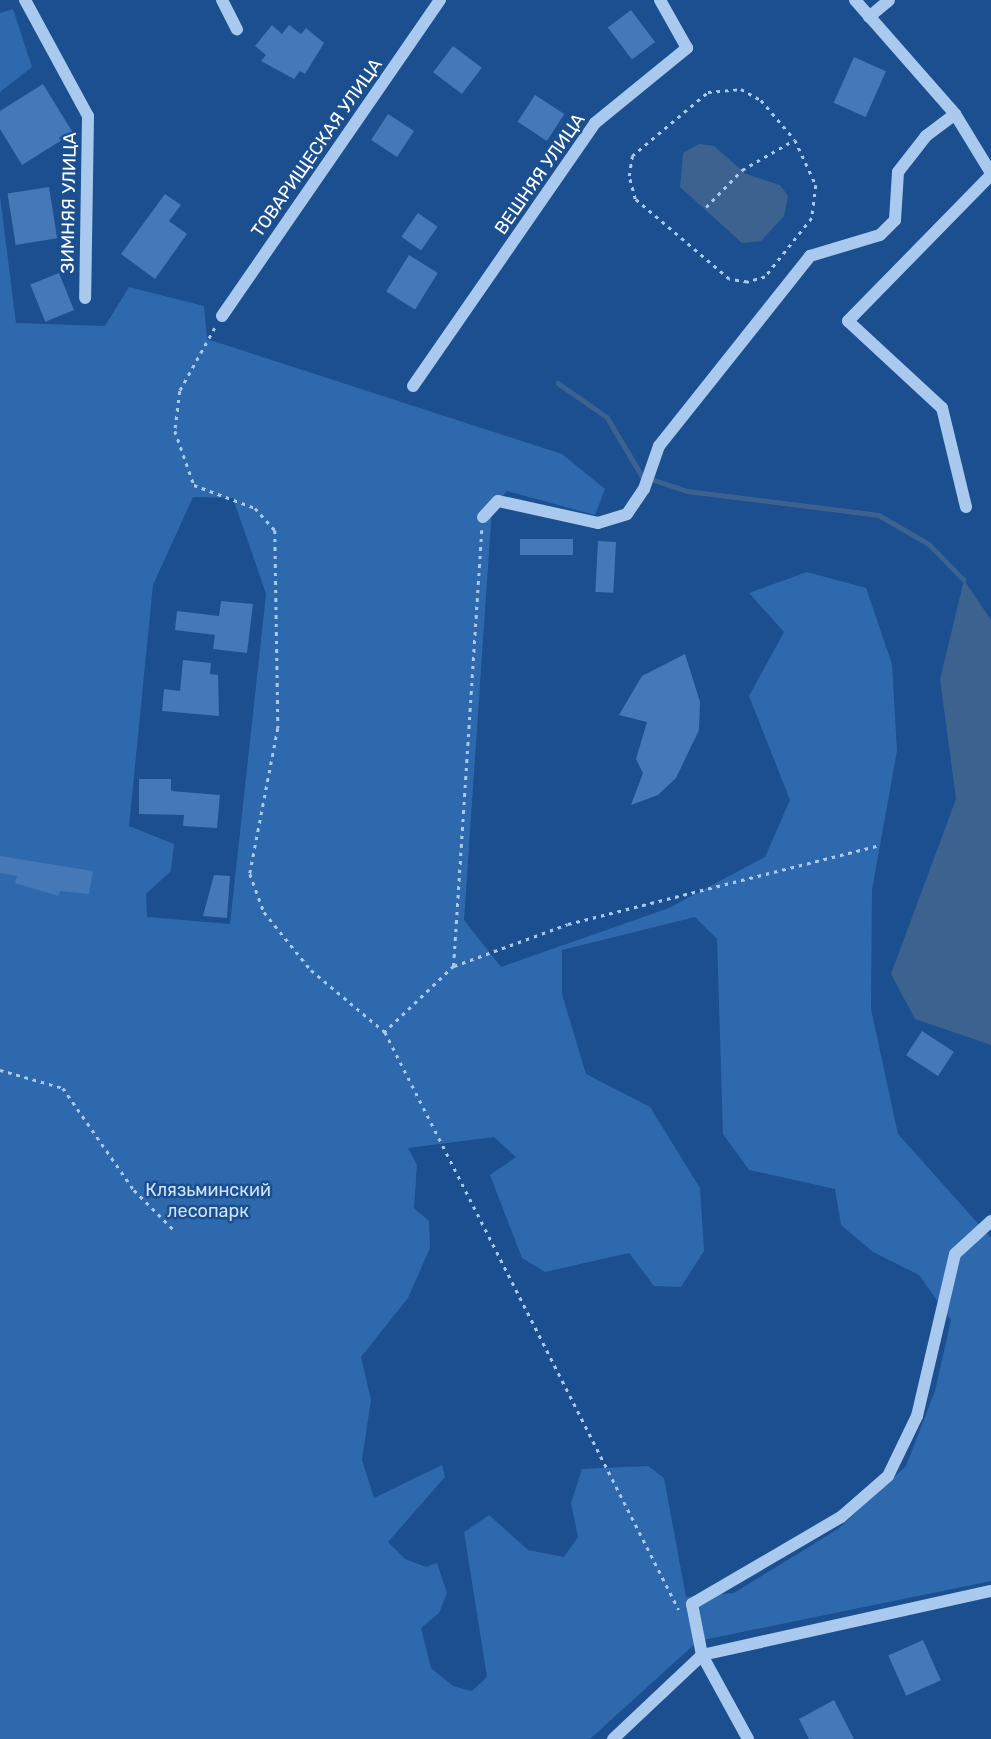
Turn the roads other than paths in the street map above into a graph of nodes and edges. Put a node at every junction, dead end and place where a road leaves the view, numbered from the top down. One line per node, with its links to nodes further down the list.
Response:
1 (25, 0): 11 (street, ЗИМНЯЯ УЛИЦА)
2 (222, 0): 8 (street)
3 (440, 0): 12 (street, ТОВАРИЩЕСКАЯ УЛИЦА)
4 (660, 0): 13 (street, ВЕШНЯЯ УЛИЦА)
5 (855, 0): 7 (street)
6 (889, 0): 7 (street)
7 (869, 17): 9 (street)
8 (237, 29)
9 (955, 114): 10 (street); 15 (street)
10 (991, 174): 14 (street)
11 (85, 298)
12 (222, 316)
13 (413, 386)
14 (966, 507)
15 (483, 517)
16 (991, 1221): 18 (street)
17 (990, 1596): 18 (street)
18 (702, 1656): 19 (street); 20 (street)
19 (613, 1739)
20 (748, 1739)

